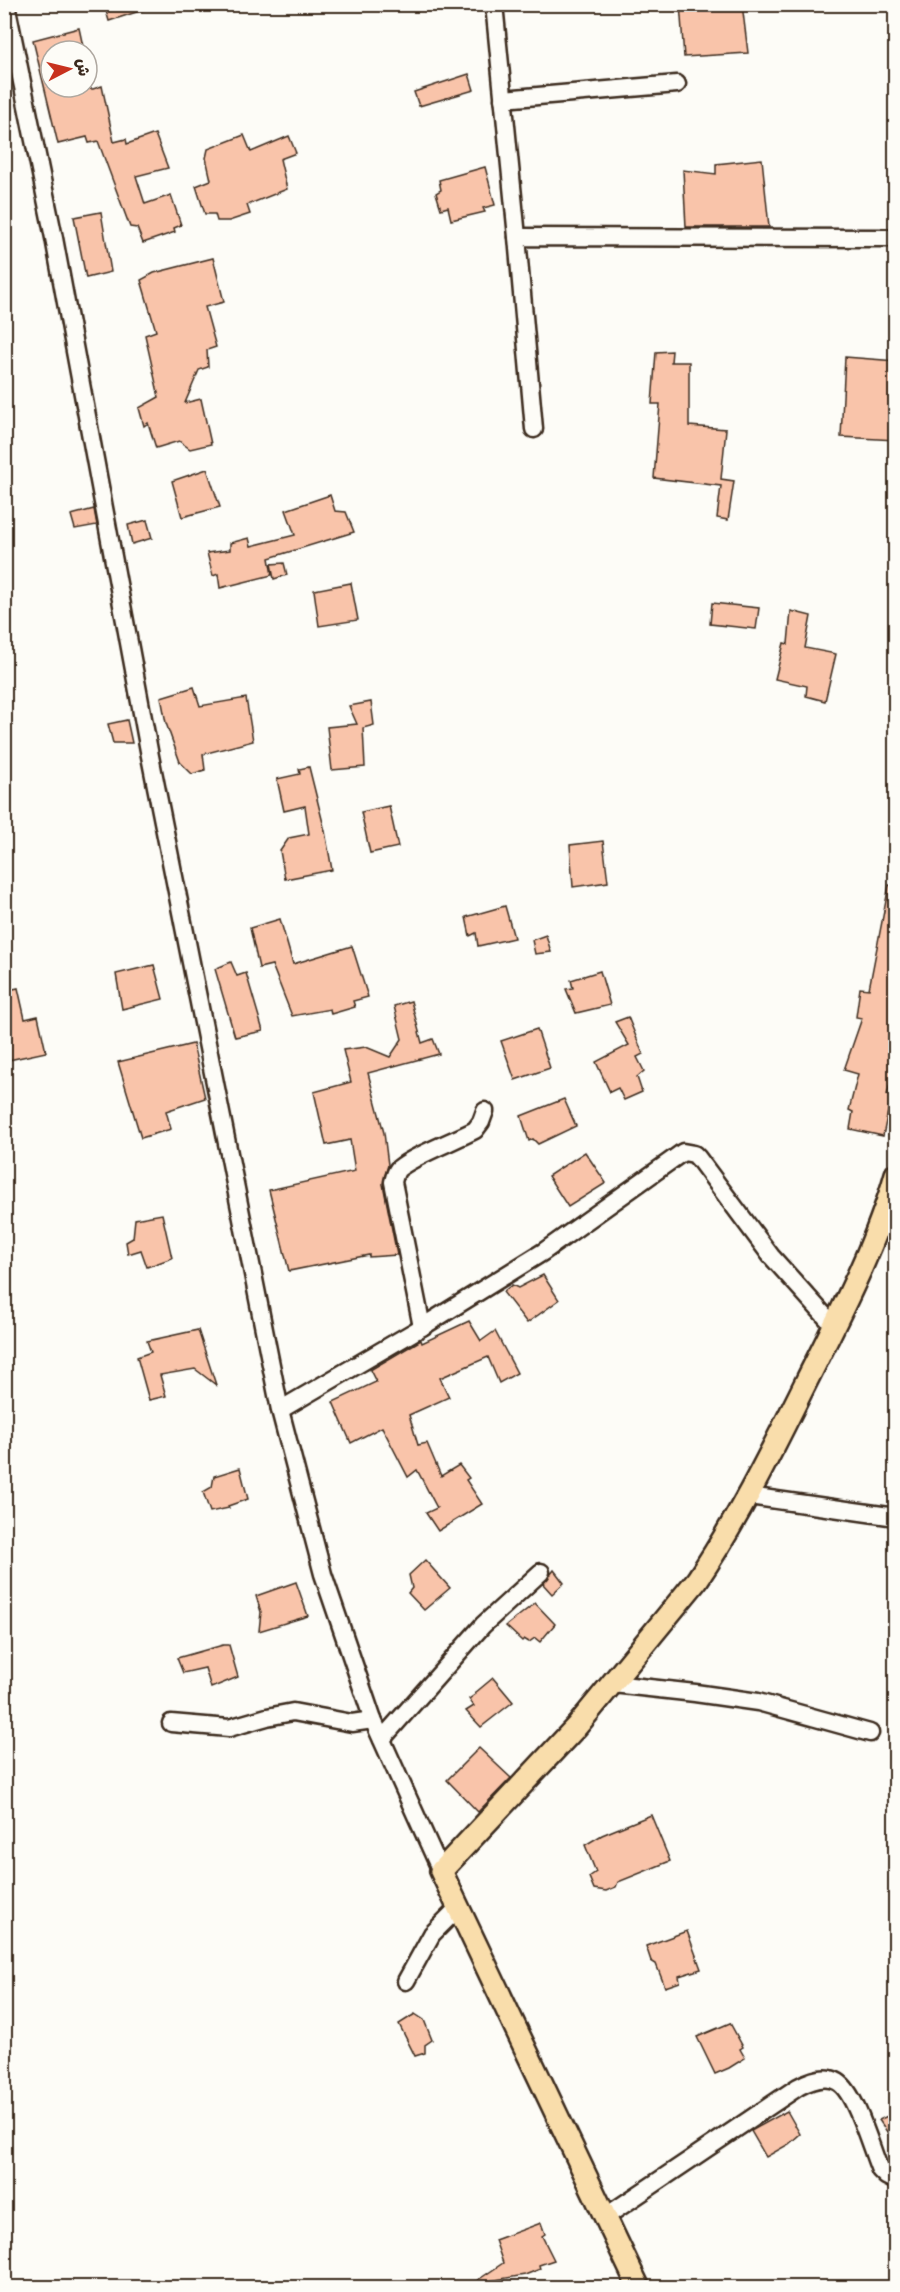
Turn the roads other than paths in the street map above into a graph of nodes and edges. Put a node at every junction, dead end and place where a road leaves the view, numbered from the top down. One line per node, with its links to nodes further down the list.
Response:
1 (6, 4): 12 (street)
2 (494, 4): 4 (street)
3 (676, 84): 4 (street)
4 (503, 99): 5 (street)
5 (517, 237): 6 (street); 7 (street)
6 (896, 238)
7 (534, 429)
8 (485, 1111): 11 (street)
9 (896, 1174): 10 (main road)
10 (834, 1326): 11 (street); 13 (main road)
11 (422, 1327): 12 (street)
12 (280, 1410): 17 (street)
13 (749, 1496): 14 (street); 16 (main road)
14 (896, 1517)
15 (541, 1572): 20 (street)
16 (612, 1684): 19 (street); 21 (main road)
17 (373, 1719): 18 (street); 20 (street)
18 (171, 1723)
19 (870, 1733)
20 (382, 1739): 21 (street)
21 (441, 1871): 22 (main road)
22 (459, 1907): 23 (street); 25 (main road)
23 (406, 1981)
24 (896, 2181): 25 (street)
25 (605, 2217): 26 (main road)
26 (639, 2288)

